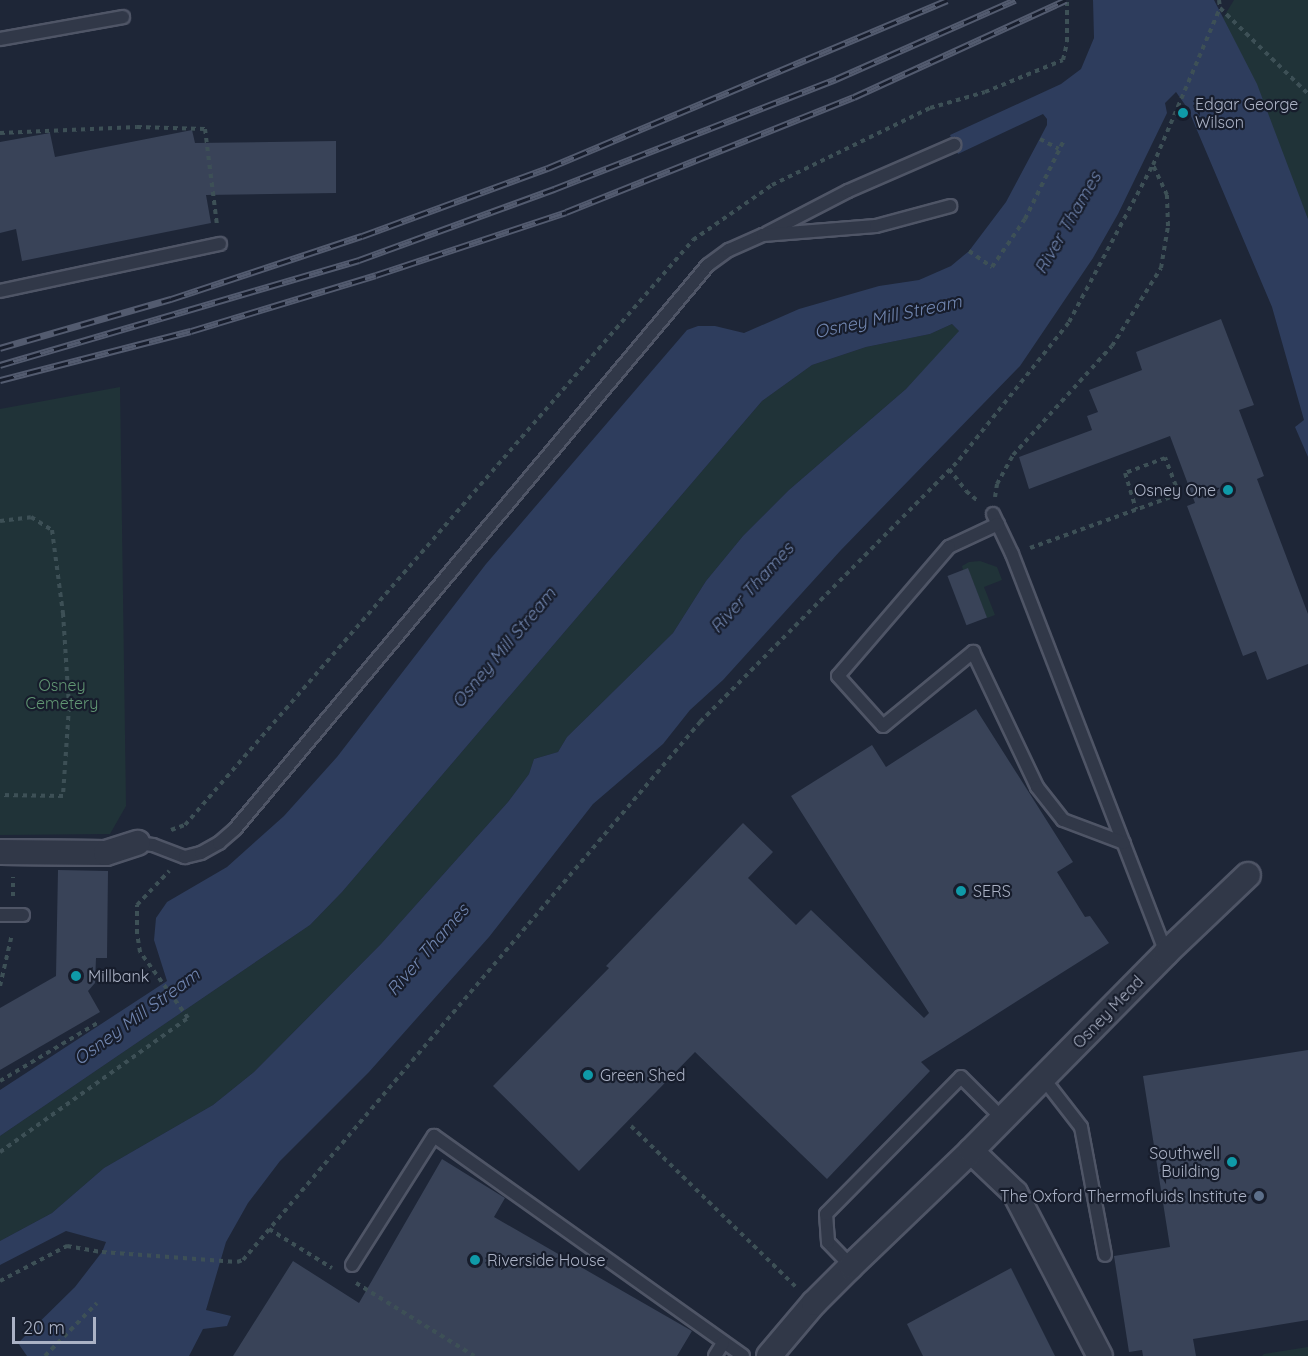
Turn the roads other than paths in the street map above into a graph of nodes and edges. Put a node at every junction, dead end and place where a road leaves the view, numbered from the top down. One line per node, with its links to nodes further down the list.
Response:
1 (123, 17): 2 (lane)
2 (0, 39)
3 (954, 145): 5 (lane)
4 (950, 206): 5 (lane)
5 (763, 235): 8 (lane)
6 (220, 244): 7 (lane)
7 (0, 291)
8 (137, 843): 10 (street)
9 (1124, 843): 9 (lane); 14 (lane)
10 (0, 852)
11 (1248, 875): 14 (street, Osney Mead)
12 (0, 915): 13 (lane)
13 (22, 915)
14 (1166, 952): 15 (street, Osney Mead)
15 (1043, 1078): 16 (street, Osney Mead); 18 (lane)
16 (1003, 1119): 17 (street, Osney Mead); 20 (lane)
17 (971, 1151): 20 (street, Osney Mead); 25 (street)
18 (1105, 1255)
19 (352, 1265): 21 (lane)
20 (851, 1266): 24 (street, Osney Mead)
21 (723, 1343): 22 (lane); 23 (lane)
22 (715, 1356)
23 (743, 1356)
24 (769, 1356)
25 (1100, 1356)

